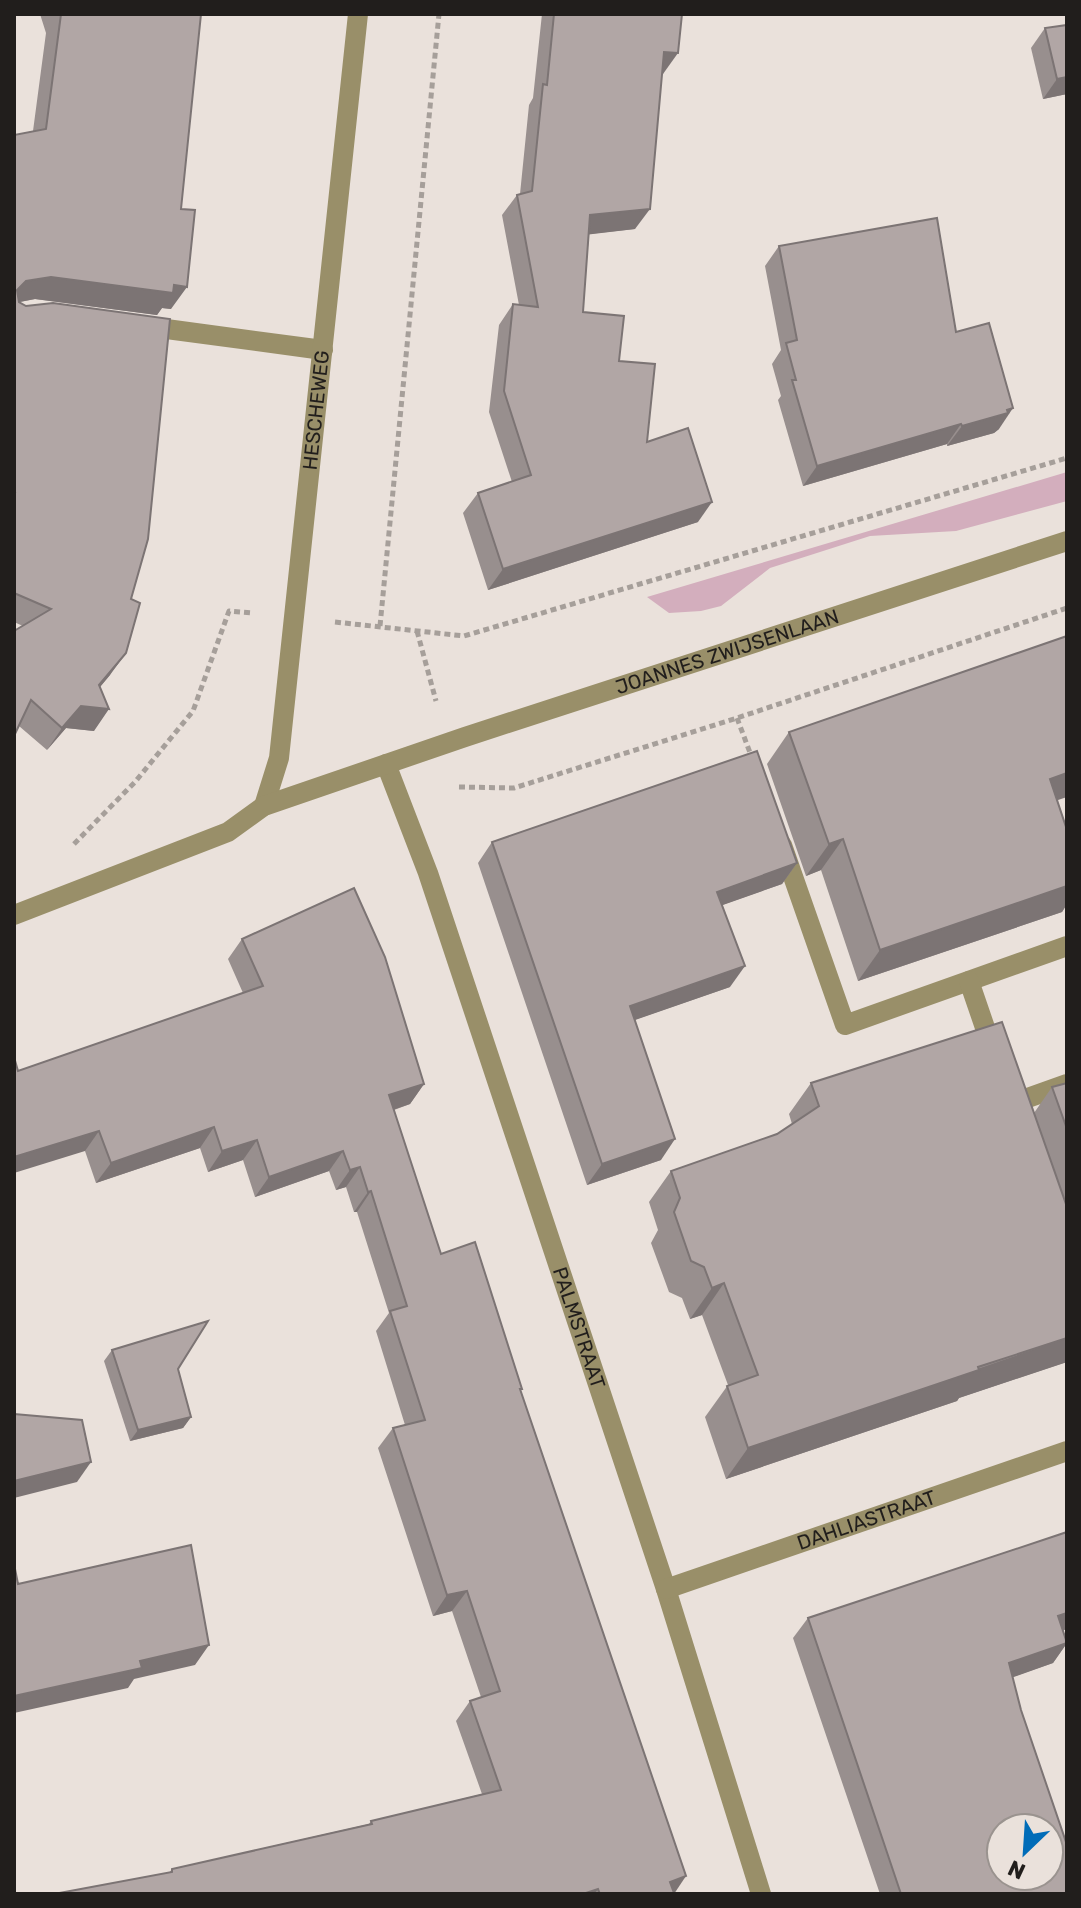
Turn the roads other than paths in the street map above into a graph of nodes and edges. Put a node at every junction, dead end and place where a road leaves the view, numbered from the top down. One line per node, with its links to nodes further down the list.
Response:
1 (358, 14): 3 (street, HESCHEWEG)
2 (127, 324): 3 (street)
3 (323, 350): 7 (street, HESCHEWEG)
4 (1067, 541): 6 (street, JOANNES ZWIJSENLAAN)
5 (753, 762): 10 (street)
6 (386, 764): 7 (street); 15 (street, PALMSTRAAT)
7 (264, 806): 8 (street)
8 (14, 915)
9 (1067, 946): 10 (street)
10 (969, 981): 12 (street)
11 (1067, 1084): 12 (street)
12 (1007, 1090): 13 (street)
13 (1021, 1133)
14 (1067, 1451): 15 (street, DAHLIASTRAAT)
15 (666, 1589): 16 (street, PALMSTRAAT)
16 (761, 1894)

